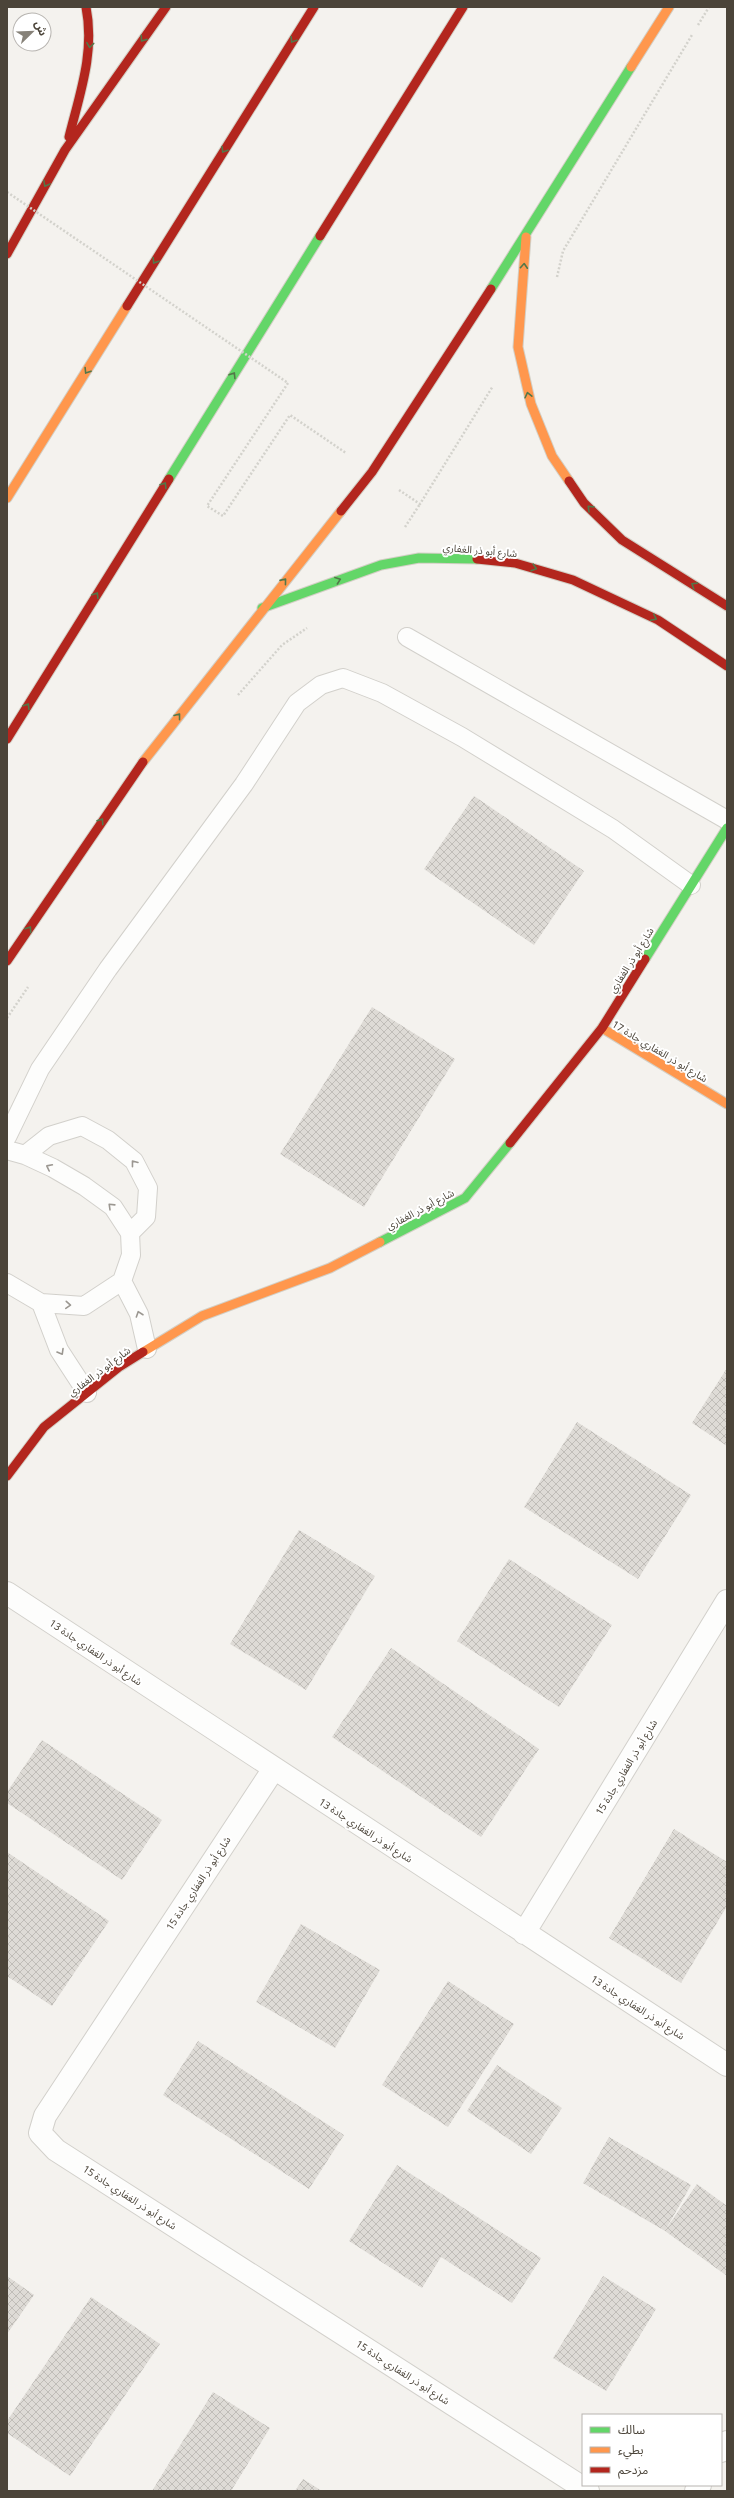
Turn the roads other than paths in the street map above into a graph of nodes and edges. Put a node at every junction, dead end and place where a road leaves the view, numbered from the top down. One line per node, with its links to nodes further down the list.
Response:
1 (86, 7): 6 (main road, one-way to 6)
2 (166, 7): 6 (main road, one-way to 6)
3 (314, 7): 9 (main road, one-way to 9)
4 (463, 7): 14 (main road, one-way to 4)
5 (669, 7): 7 (main road)
6 (65, 150): 8 (main road, one-way to 8)
7 (526, 235): 10 (main road, one-way to 7); 11 (main road, one-way to 7)
8 (7, 254)
9 (7, 498)
10 (727, 606)
11 (262, 608): 13 (main road, شارع أبو ذر الغفاري, one-way to 13); 18 (main road, one-way to 11)
12 (407, 637): 15 (lane)
13 (727, 666)
14 (7, 739)
15 (727, 820)
16 (727, 828): 17 (main road, شارع أبو ذر الغفاري)
17 (691, 885): 19 (main road, شارع أبو ذر الغفاري); 21 (lane)
18 (7, 961)
19 (602, 1028): 20 (main road, شارع أبو ذر الغفاري جادة 17); 28 (main road, شارع أبو ذر الغفاري)
20 (727, 1104)
21 (7, 1137)
22 (7, 1150): 23 (lane)
23 (25, 1155): 24 (lane, one-way to 23); 24 (lane, one-way to 23)
24 (130, 1233): 25 (lane)
25 (122, 1281): 27 (lane, one-way to 25); 28 (lane, one-way to 25)
26 (7, 1284): 27 (lane)
27 (41, 1303): 29 (lane, one-way to 29)
28 (147, 1349): 29 (main road, شارع أبو ذر الغفاري)
29 (86, 1393): 30 (main road, شارع أبو ذر الغفاري)
30 (7, 1476)
31 (7, 1593): 33 (street, شارع أبو ذر الغفاري جادة 13)
32 (727, 1601): 34 (street, شارع أبو ذر الغفاري جادة 15)
33 (273, 1770): 34 (street, شارع أبو ذر الغفاري جادة 13); 36 (street, شارع أبو ذر الغفاري جادة 15)
34 (524, 1933): 35 (street, شارع أبو ذر الغفاري جادة 13)
35 (727, 2065)
36 (588, 2491)

